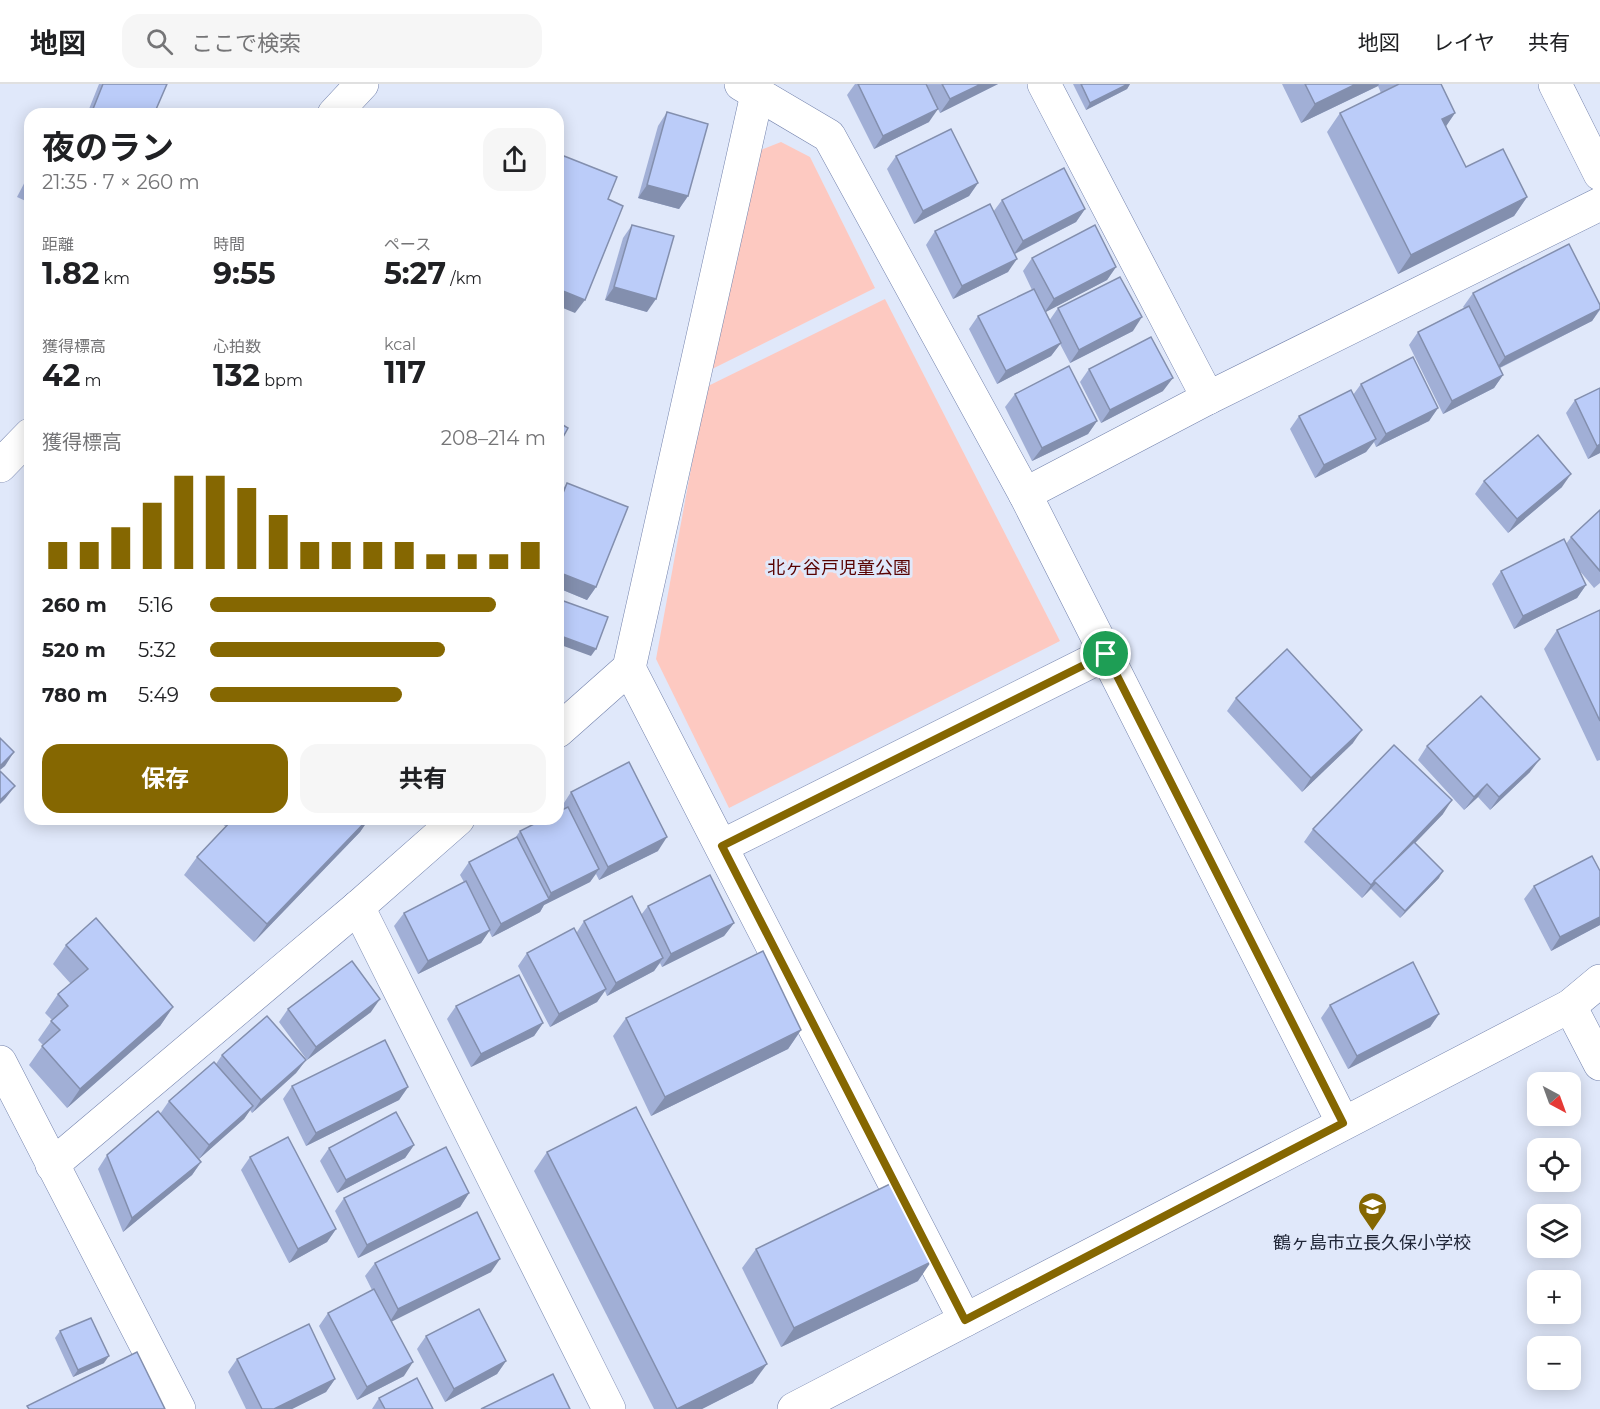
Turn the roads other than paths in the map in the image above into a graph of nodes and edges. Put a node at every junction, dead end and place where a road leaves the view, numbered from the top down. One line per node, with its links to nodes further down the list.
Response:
1 (362, 84): 5 (street)
2 (1044, 84): 8 (street)
3 (1556, 84): 6 (street)
4 (749, 89): 11 (street); 13 (street)
5 (340, 108)
6 (1600, 174)
7 (1600, 204): 8 (street)
8 (1208, 398): 11 (street)
9 (24, 441): 10 (street)
10 (0, 466)
11 (1025, 494): 12 (street)
12 (1106, 654): 16 (street); 22 (street)
13 (629, 668): 14 (street); 16 (street)
14 (564, 726)
15 (451, 825): 17 (street)
16 (722, 846): 24 (street)
17 (358, 907): 23 (street); 26 (street)
18 (1600, 981): 19 (street)
19 (1570, 1006): 21 (street); 22 (street)
20 (0, 1062): 23 (street)
21 (1600, 1064)
22 (1343, 1123): 24 (street)
23 (52, 1165): 25 (street)
24 (965, 1320): 27 (street)
25 (179, 1409)
26 (609, 1409)
27 (794, 1409)

